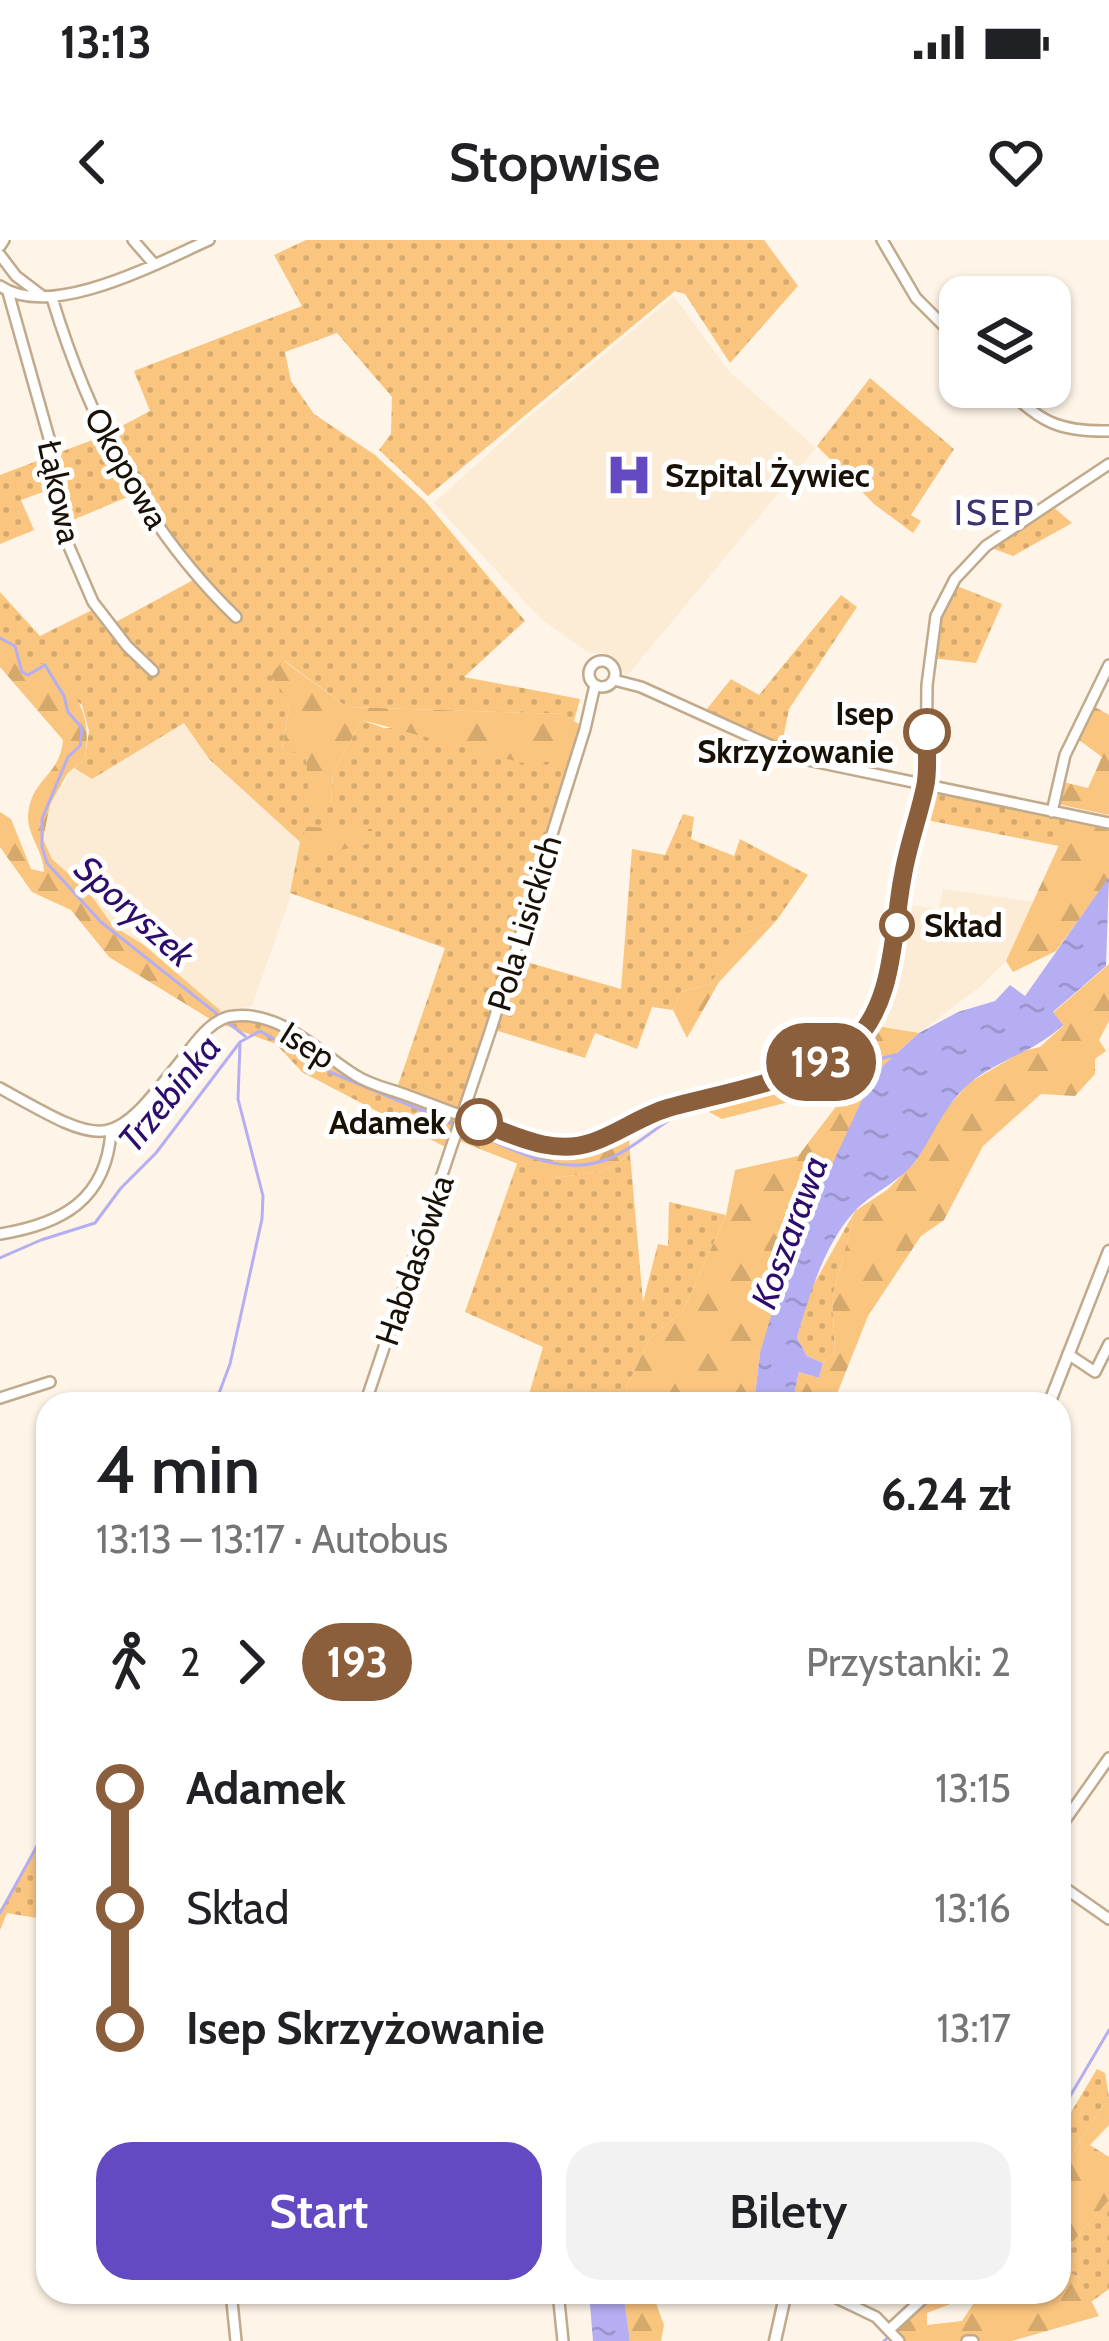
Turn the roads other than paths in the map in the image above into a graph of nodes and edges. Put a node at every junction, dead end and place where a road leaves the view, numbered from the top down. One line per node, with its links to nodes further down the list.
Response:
1 (133, 240): 5 (street)
2 (209, 240): 5 (street)
3 (882, 240): 8 (street)
4 (1, 247): 7 (street)
5 (154, 264): 7 (street)
6 (4, 289): 7 (street); 14 (street, Łąkowa)
7 (46, 297): 12 (street, Okopowa)
8 (939, 321)
9 (1026, 408): 10 (street)
10 (1109, 430)
11 (1107, 472): 15 (street, Isep)
12 (236, 617)
13 (1109, 665): 16 (street)
14 (153, 671)
15 (926, 785): 16 (street); 19 (street, Isep); 19 (street, Pola Lisickich)
16 (1052, 812): 17 (street)
17 (1109, 823)
18 (0, 1088): 20 (street)
19 (460, 1115): 20 (street, Isep); 26 (street, Habdasówka)
20 (111, 1132): 21 (street)
21 (0, 1234)
22 (1109, 1251): 24 (main road)
23 (1109, 1344): 24 (street)
24 (1068, 1354): 27 (main road)
25 (50, 1382): 28 (street)
26 (369, 1392)
27 (1053, 1392)
28 (0, 1398)
29 (1109, 1759): 30 (street)
30 (1071, 1812)
31 (1071, 1892): 32 (street)
32 (1109, 1919)
33 (232, 2304): 39 (street)
34 (559, 2304): 40 (street)
35 (784, 2304): 41 (main road)
36 (849, 2304): 38 (street)
37 (917, 2304): 38 (street)
38 (890, 2329): 42 (street)
39 (236, 2341)
40 (563, 2341)
41 (776, 2341)
42 (898, 2341)

